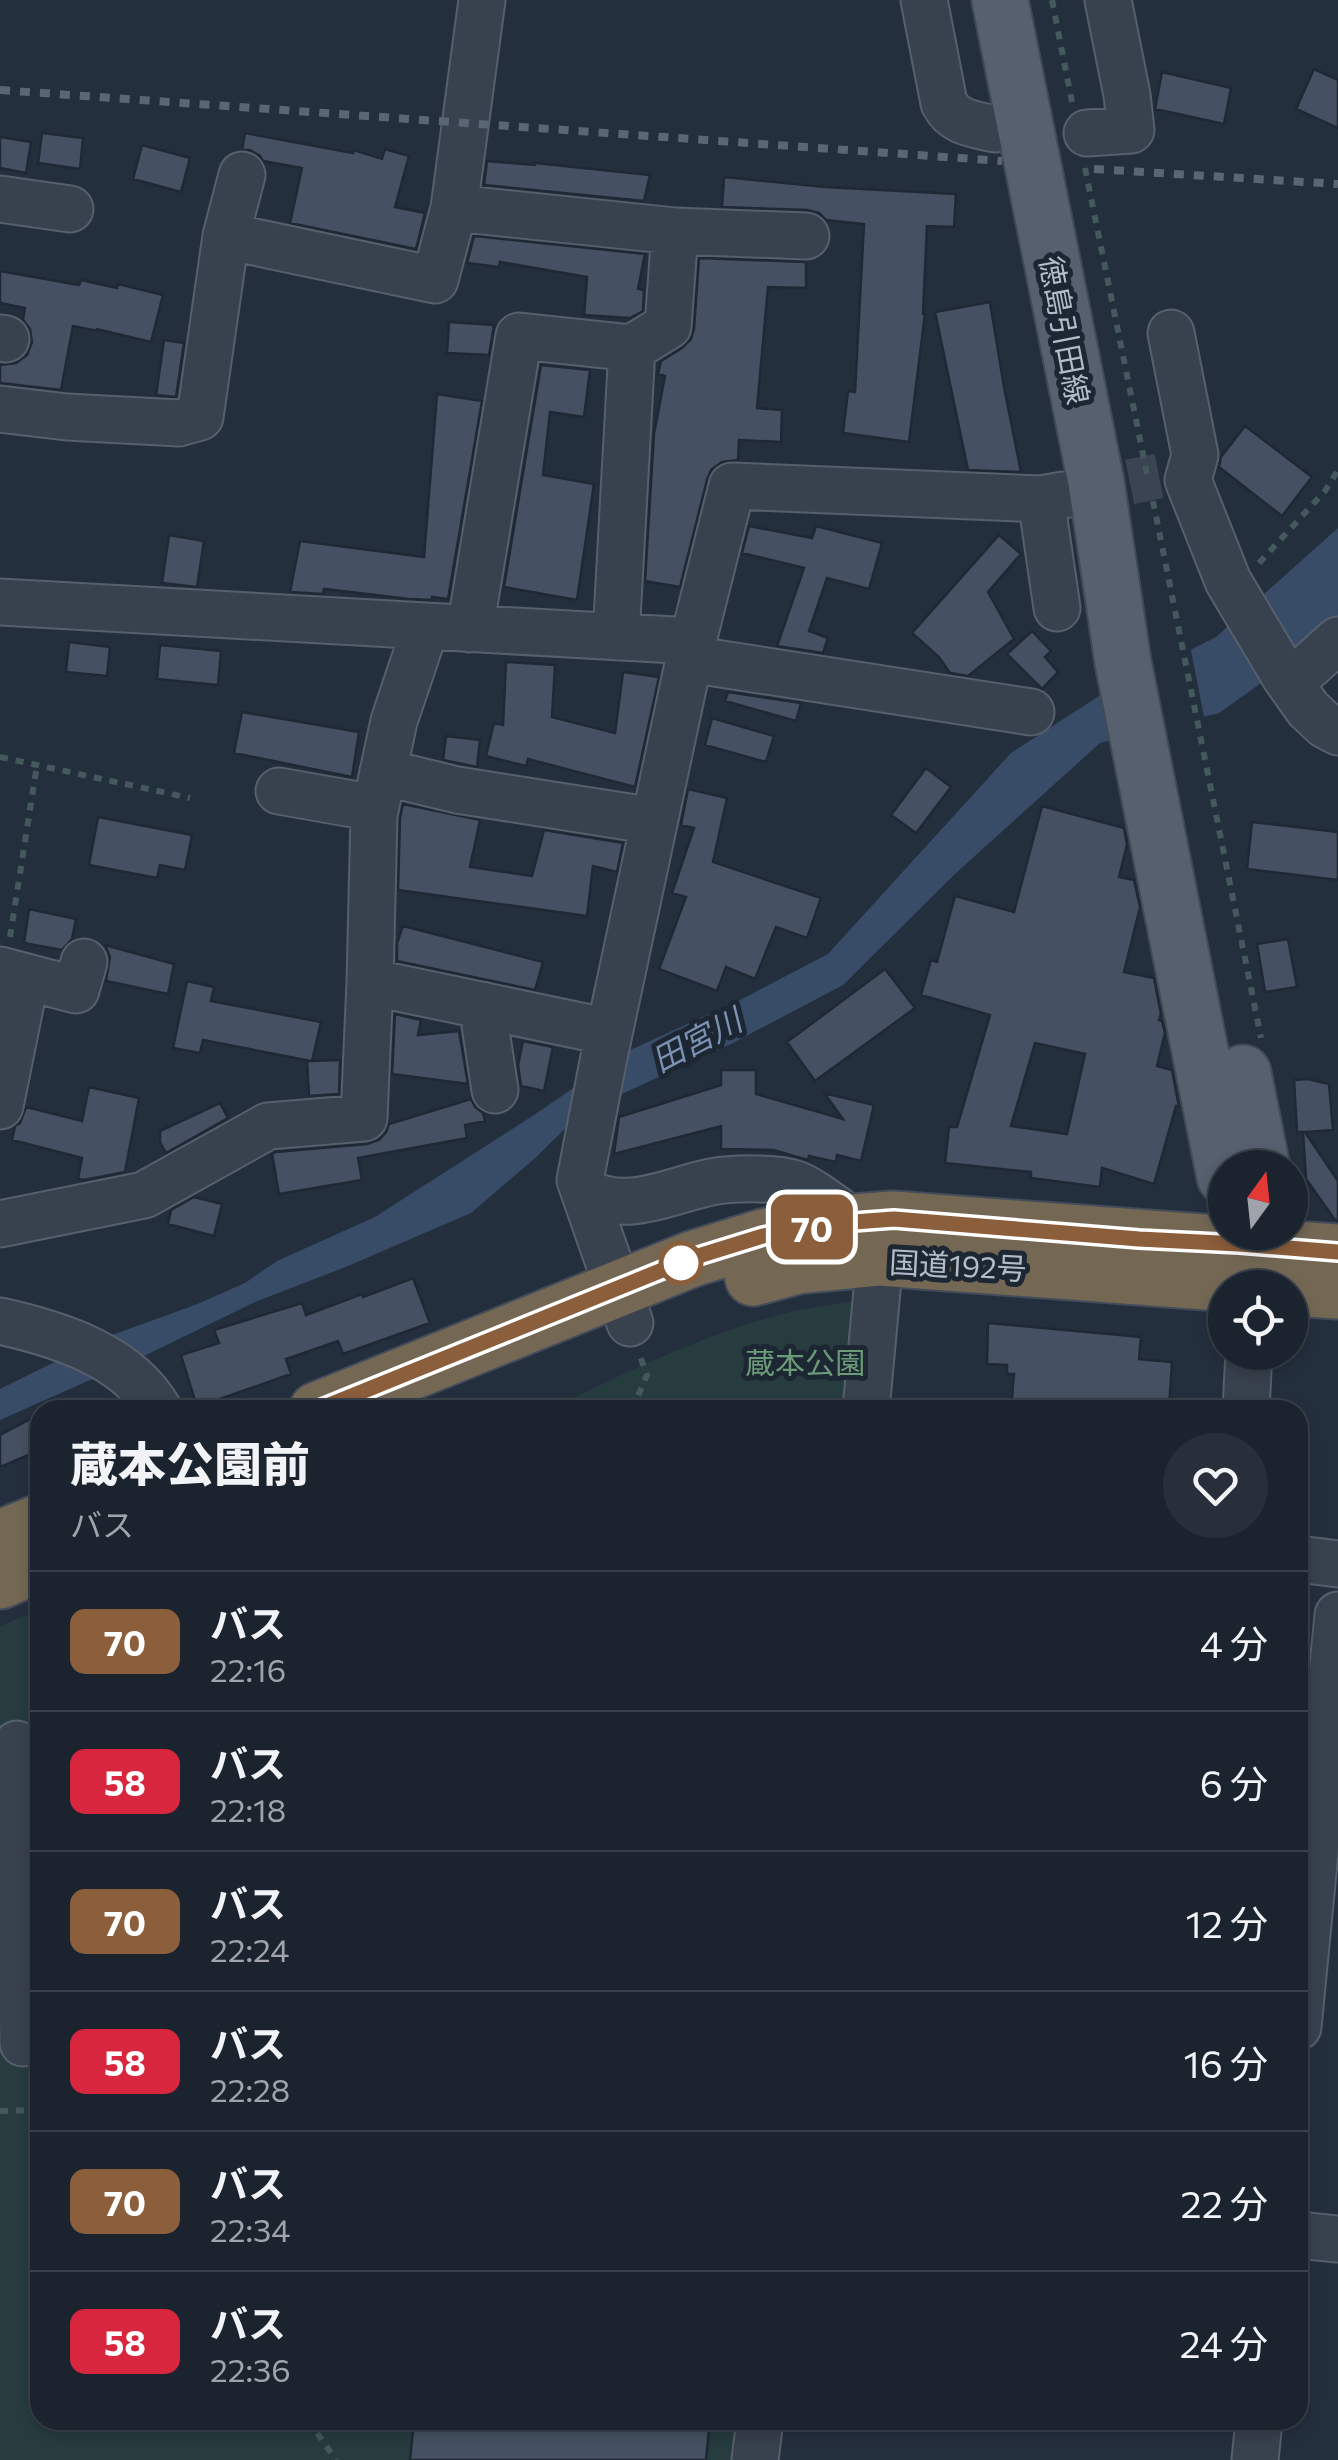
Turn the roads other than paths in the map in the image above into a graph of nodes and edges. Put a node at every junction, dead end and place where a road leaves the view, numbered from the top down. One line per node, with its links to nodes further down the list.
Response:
1 (482, 0): 10 (street)
2 (924, 0): 6 (street)
3 (1000, 0): 23 (main road, 徳島引田線)
4 (1030, 0): 23 (main road)
5 (1108, 0): 7 (street)
6 (995, 129)
7 (1082, 135)
8 (242, 176): 13 (street)
9 (0, 199): 11 (street)
10 (454, 208): 12 (street); 13 (street)
11 (70, 209)
12 (676, 231): 14 (street); 16 (street)
13 (226, 236): 17 (street)
14 (806, 236)
15 (1172, 332): 25 (street)
16 (632, 348): 20 (street); 21 (street)
17 (0, 409)
18 (0, 602): 20 (street)
19 (1057, 608): 24 (street)
20 (448, 628): 21 (street); 29 (street)
21 (616, 637): 24 (street)
22 (1338, 640): 25 (street)
23 (1151, 642): 28 (main road)
24 (691, 650): 26 (street); 31 (street)
25 (1287, 679): 27 (street)
26 (1031, 712)
27 (1338, 732)
28 (1174, 760): 39 (main road); 40 (main road)
29 (380, 790): 30 (street); 31 (street); 34 (street)
30 (278, 791)
31 (654, 821): 36 (street)
32 (84, 962): 33 (street)
33 (10, 973): 38 (street)
34 (370, 982): 35 (street); 42 (street)
35 (482, 1006): 36 (street); 37 (street)
36 (606, 1044): 41 (street)
37 (495, 1090)
38 (0, 1106)
39 (1222, 1150)
40 (1258, 1150)
41 (584, 1191): 43 (street); 47 (street)
42 (0, 1224)
43 (867, 1240): 45 (highway, 国道192号); 47 (highway, 国道192号); 53 (street)
44 (1338, 1252): 45 (highway, 国道192号)
45 (1262, 1263): 46 (highway, 国道192号)
46 (1338, 1291)
47 (629, 1320): 51 (highway, 国道192号); 52 (highway, 国道192号)
48 (0, 1321): 50 (street)
49 (1248, 1370): 54 (street)
50 (153, 1400)
51 (352, 1400)
52 (440, 1400)
53 (866, 1400)
54 (1247, 1400)
55 (30, 1526): 56 (highway)
56 (0, 1538)
57 (1308, 1560): 58 (street)
58 (1338, 1564)
59 (30, 1568): 60 (highway)
60 (0, 1581)
61 (1338, 1615): 63 (street)
62 (19, 1744): 65 (street)
63 (1325, 1880): 64 (street)
64 (1308, 1930)
65 (21, 2043)
66 (1308, 2236): 67 (street)
67 (1338, 2239)
68 (759, 2430): 70 (street)
69 (1258, 2430): 71 (street)
70 (755, 2460)
71 (1255, 2460)

